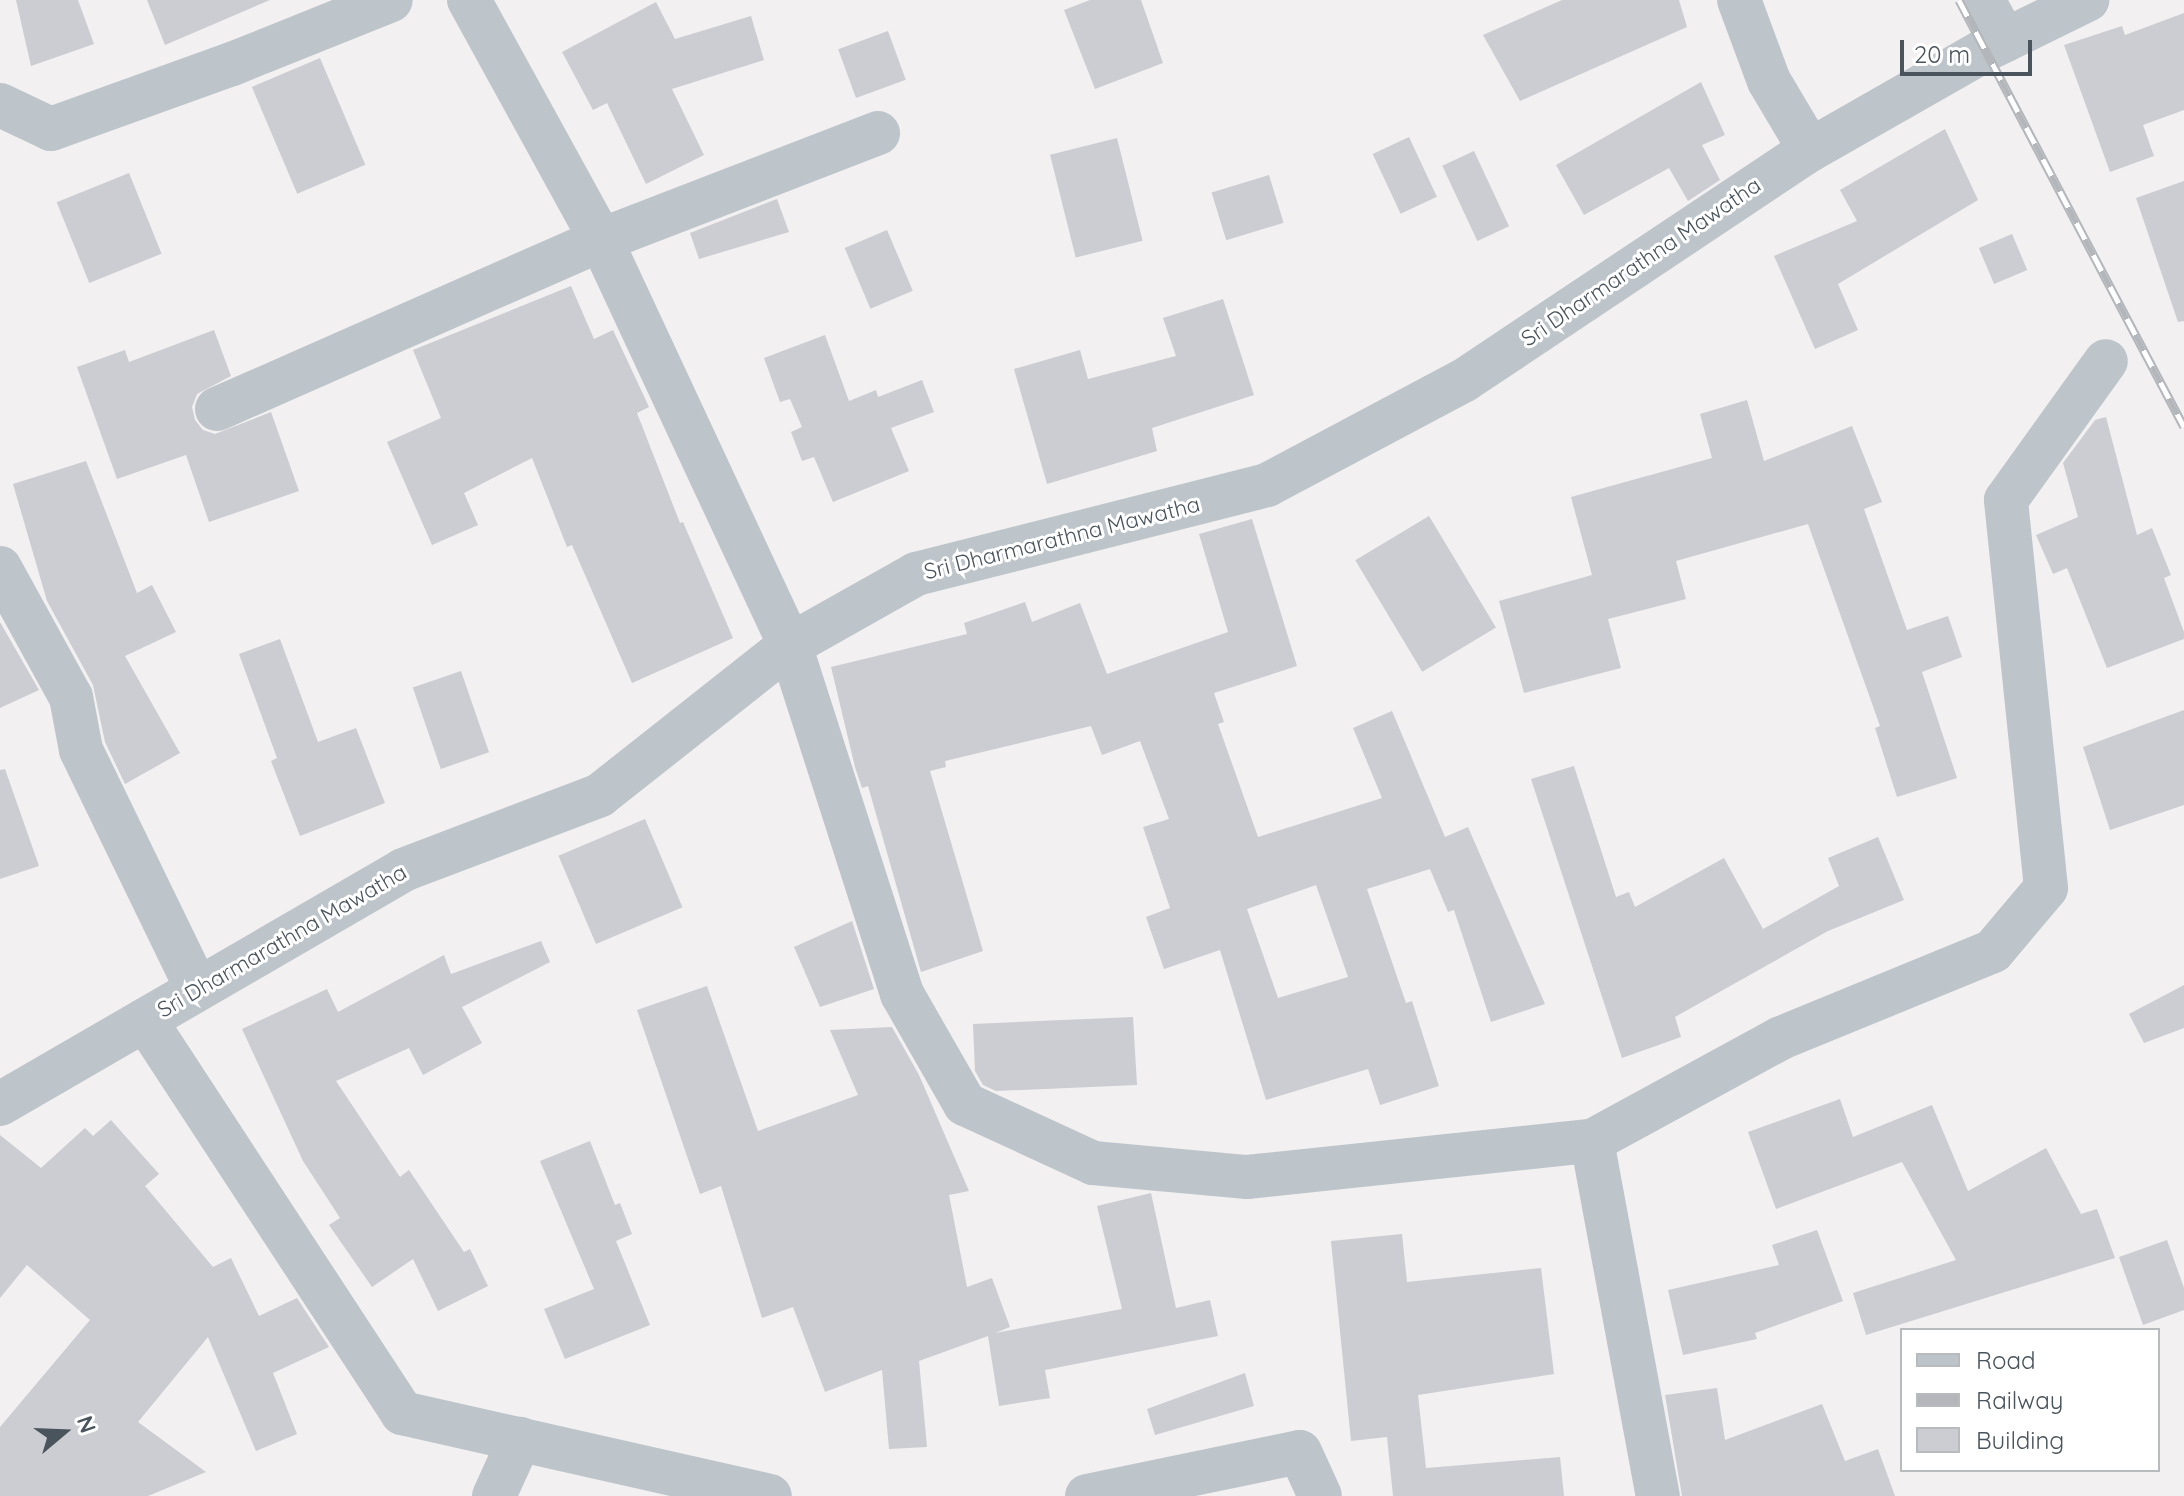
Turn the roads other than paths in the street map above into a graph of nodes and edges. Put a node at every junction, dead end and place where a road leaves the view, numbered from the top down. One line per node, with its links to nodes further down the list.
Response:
1 (391, 0): 7 (street)
2 (469, 0): 10 (street)
3 (1739, 0): 9 (street)
4 (1983, 0): 6 (street)
5 (2087, 0): 6 (street, Sri Dharmarathna Mawatha)
6 (2005, 40): 9 (street, Sri Dharmarathna Mawatha)
7 (0, 105)
8 (878, 133): 10 (street)
9 (1810, 150): 14 (street, Sri Dharmarathna Mawatha)
10 (601, 240): 12 (street); 14 (street)
11 (2106, 361): 18 (street)
12 (217, 409)
13 (0, 568): 15 (street)
14 (790, 645): 15 (street, Sri Dharmarathna Mawatha); 18 (street)
15 (197, 989): 16 (street, Sri Dharmarathna Mawatha)
16 (145, 1020): 17 (street, Sri Dharmarathna Mawatha); 19 (street)
17 (0, 1104)
18 (1592, 1141): 24 (street)
19 (520, 1439): 20 (street); 21 (street)
20 (494, 1496)
21 (770, 1496)
22 (1087, 1496): 23 (street)
23 (1320, 1496)
24 (1658, 1496)

